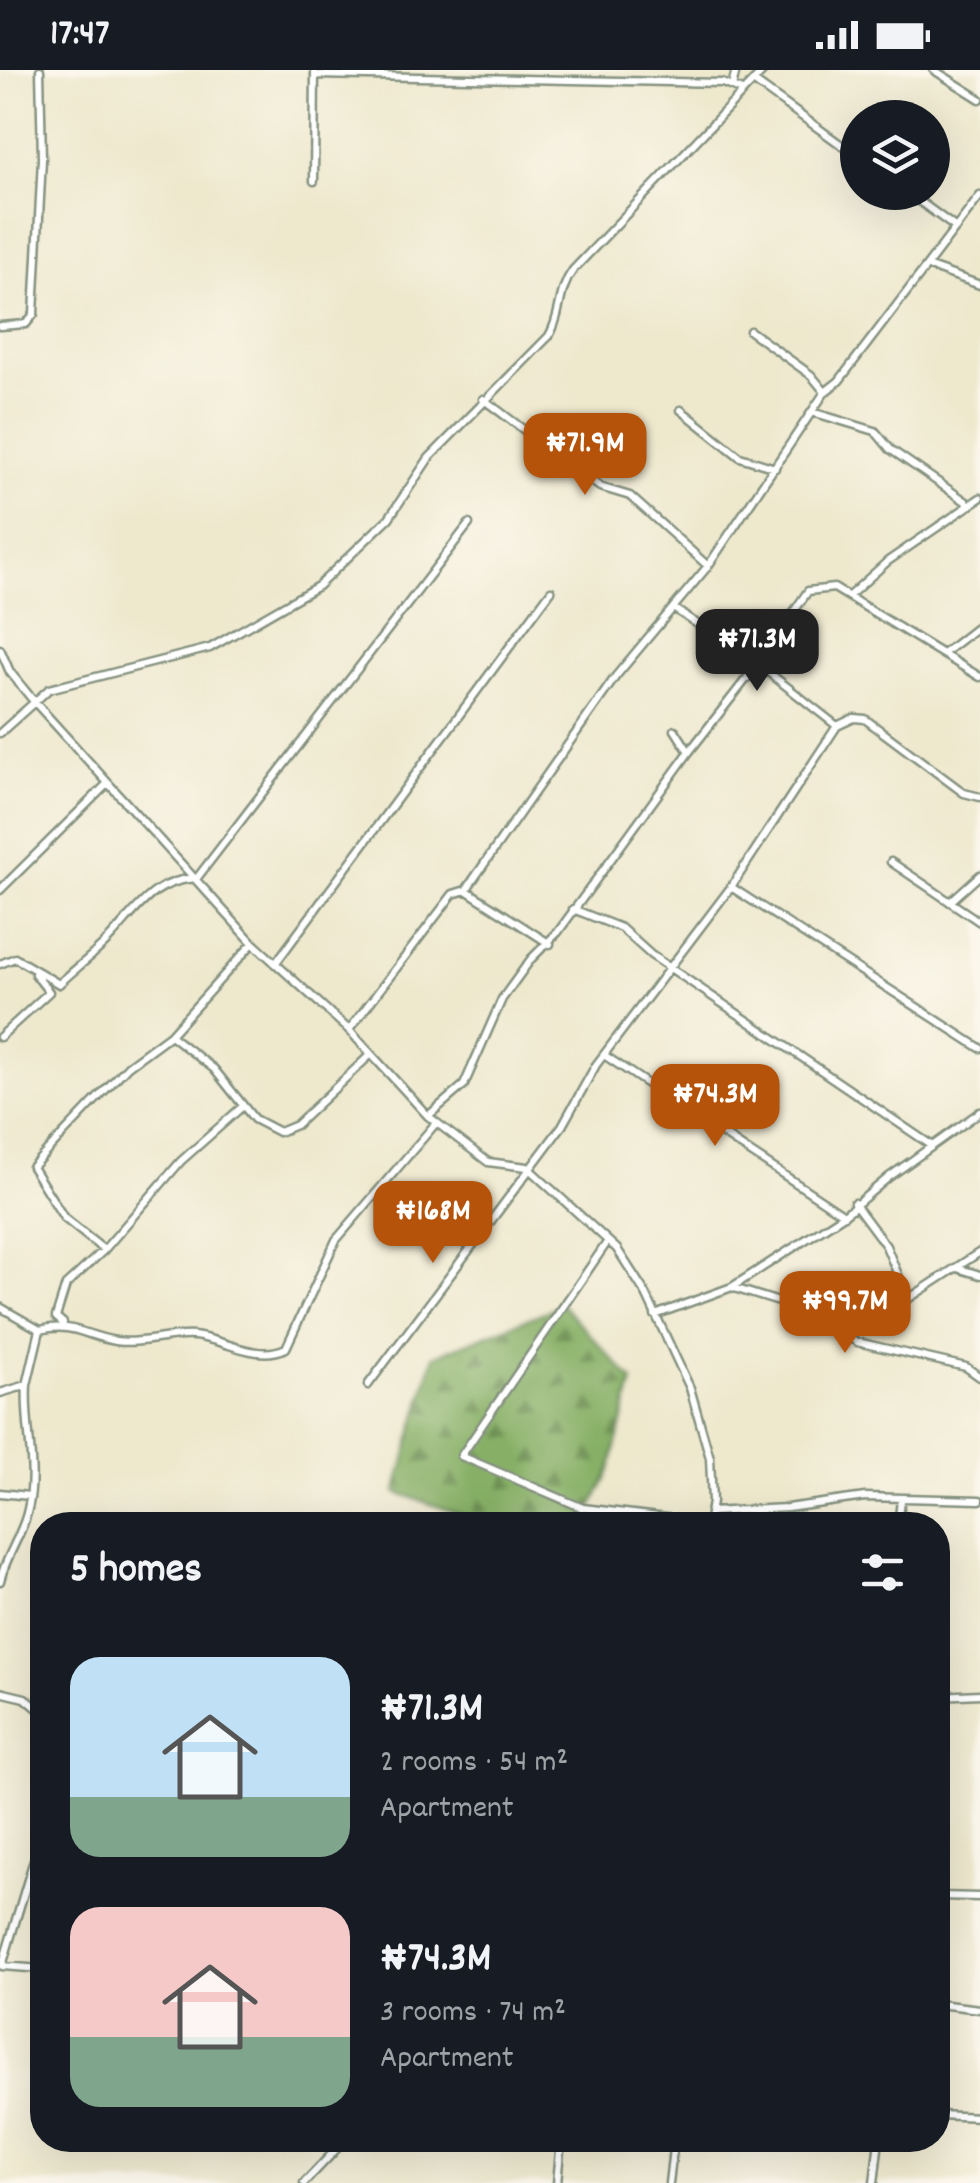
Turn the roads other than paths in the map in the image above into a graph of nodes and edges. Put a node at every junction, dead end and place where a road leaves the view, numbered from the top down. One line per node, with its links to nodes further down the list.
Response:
1 (40, 70): 17 (street)
2 (736, 70): 7 (street)
3 (764, 70): 6 (street)
4 (934, 70): 9 (street)
5 (315, 72): 7 (street); 11 (street)
6 (753, 81): 8 (street); 10 (street)
7 (732, 87): 8 (street)
8 (742, 92): 20 (street)
9 (980, 99)
10 (840, 143)
11 (314, 181)
12 (978, 200): 14 (street)
13 (932, 210): 14 (street)
14 (956, 228): 15 (street)
15 (927, 266): 16 (street); 19 (street)
16 (980, 285)
17 (0, 326)
18 (750, 331): 19 (street)
19 (825, 392): 22 (street)
20 (484, 399): 27 (street); 36 (street)
21 (681, 410): 23 (street)
22 (812, 412): 23 (street); 25 (street)
23 (775, 468): 27 (street)
24 (980, 498): 25 (street)
25 (971, 505): 29 (street)
26 (469, 524): 45 (street)
27 (708, 566): 30 (street)
28 (551, 591): 56 (street)
29 (850, 595): 33 (street); 34 (street)
30 (673, 608): 34 (street); 48 (street)
31 (980, 625): 33 (street)
32 (0, 649): 36 (street)
33 (944, 654): 35 (street)
34 (758, 664): 37 (street); 40 (street)
35 (980, 677)
36 (32, 700): 39 (street); 41 (street)
37 (837, 726): 42 (street); 46 (street)
38 (675, 730): 40 (street)
39 (0, 733)
40 (689, 752): 50 (street)
41 (108, 783): 45 (street); 47 (street)
42 (980, 797)
43 (891, 862): 49 (street)
44 (980, 875): 49 (street)
45 (197, 878): 52 (street); 54 (street)
46 (730, 887): 57 (street); 61 (street)
47 (0, 890)
48 (466, 890): 53 (street); 58 (street)
49 (950, 902): 51 (street)
50 (573, 909): 53 (street); 57 (street)
51 (980, 922)
52 (254, 943): 56 (street); 59 (street)
53 (550, 944): 66 (street)
54 (15, 958): 55 (street); 60 (street)
55 (0, 964)
56 (275, 964): 58 (street)
57 (670, 968): 62 (street); 68 (street)
58 (349, 1030): 63 (street)
59 (170, 1035): 64 (street); 73 (street)
60 (0, 1037)
61 (980, 1048)
62 (604, 1055): 69 (street); 71 (street)
63 (369, 1056): 64 (street); 66 (street)
64 (244, 1106): 73 (street)
65 (980, 1112): 68 (street)
66 (428, 1116): 67 (street)
67 (436, 1123): 69 (street); 80 (street)
68 (931, 1145): 70 (street)
69 (528, 1167): 72 (street); 84 (street)
70 (854, 1204): 71 (street); 75 (street)
71 (844, 1215): 77 (street)
72 (608, 1240): 79 (street); 90 (street)
73 (104, 1250): 80 (street)
74 (980, 1252): 75 (street)
75 (956, 1268): 76 (street)
76 (980, 1275)
77 (732, 1287): 79 (street); 82 (street)
78 (0, 1307): 81 (street)
79 (655, 1315): 91 (street)
80 (64, 1324): 81 (street)
81 (40, 1330): 83 (street)
82 (980, 1377)
83 (27, 1384): 85 (street); 87 (street)
84 (368, 1386)
85 (0, 1393)
86 (0, 1493): 87 (street)
87 (29, 1496): 93 (street)
88 (901, 1500): 89 (street); 91 (street); 92 (street)
89 (980, 1500)
90 (614, 1512)
91 (710, 1512)
92 (900, 1512)
93 (0, 1581)
94 (0, 1692): 97 (street)
95 (980, 1694): 96 (street)
96 (950, 1695)
97 (30, 1702)
98 (30, 1872): 101 (street)
99 (950, 1896): 100 (street)
100 (980, 1897)
101 (30, 1968)
102 (950, 2005): 103 (street)
103 (980, 2009)
104 (950, 2116): 105 (street)
105 (980, 2117)
106 (334, 2152): 110 (street)
107 (560, 2152): 111 (street)
108 (673, 2152): 112 (street)
109 (878, 2152): 113 (street)
110 (304, 2183)
111 (557, 2183)
112 (669, 2183)
113 (874, 2183)

